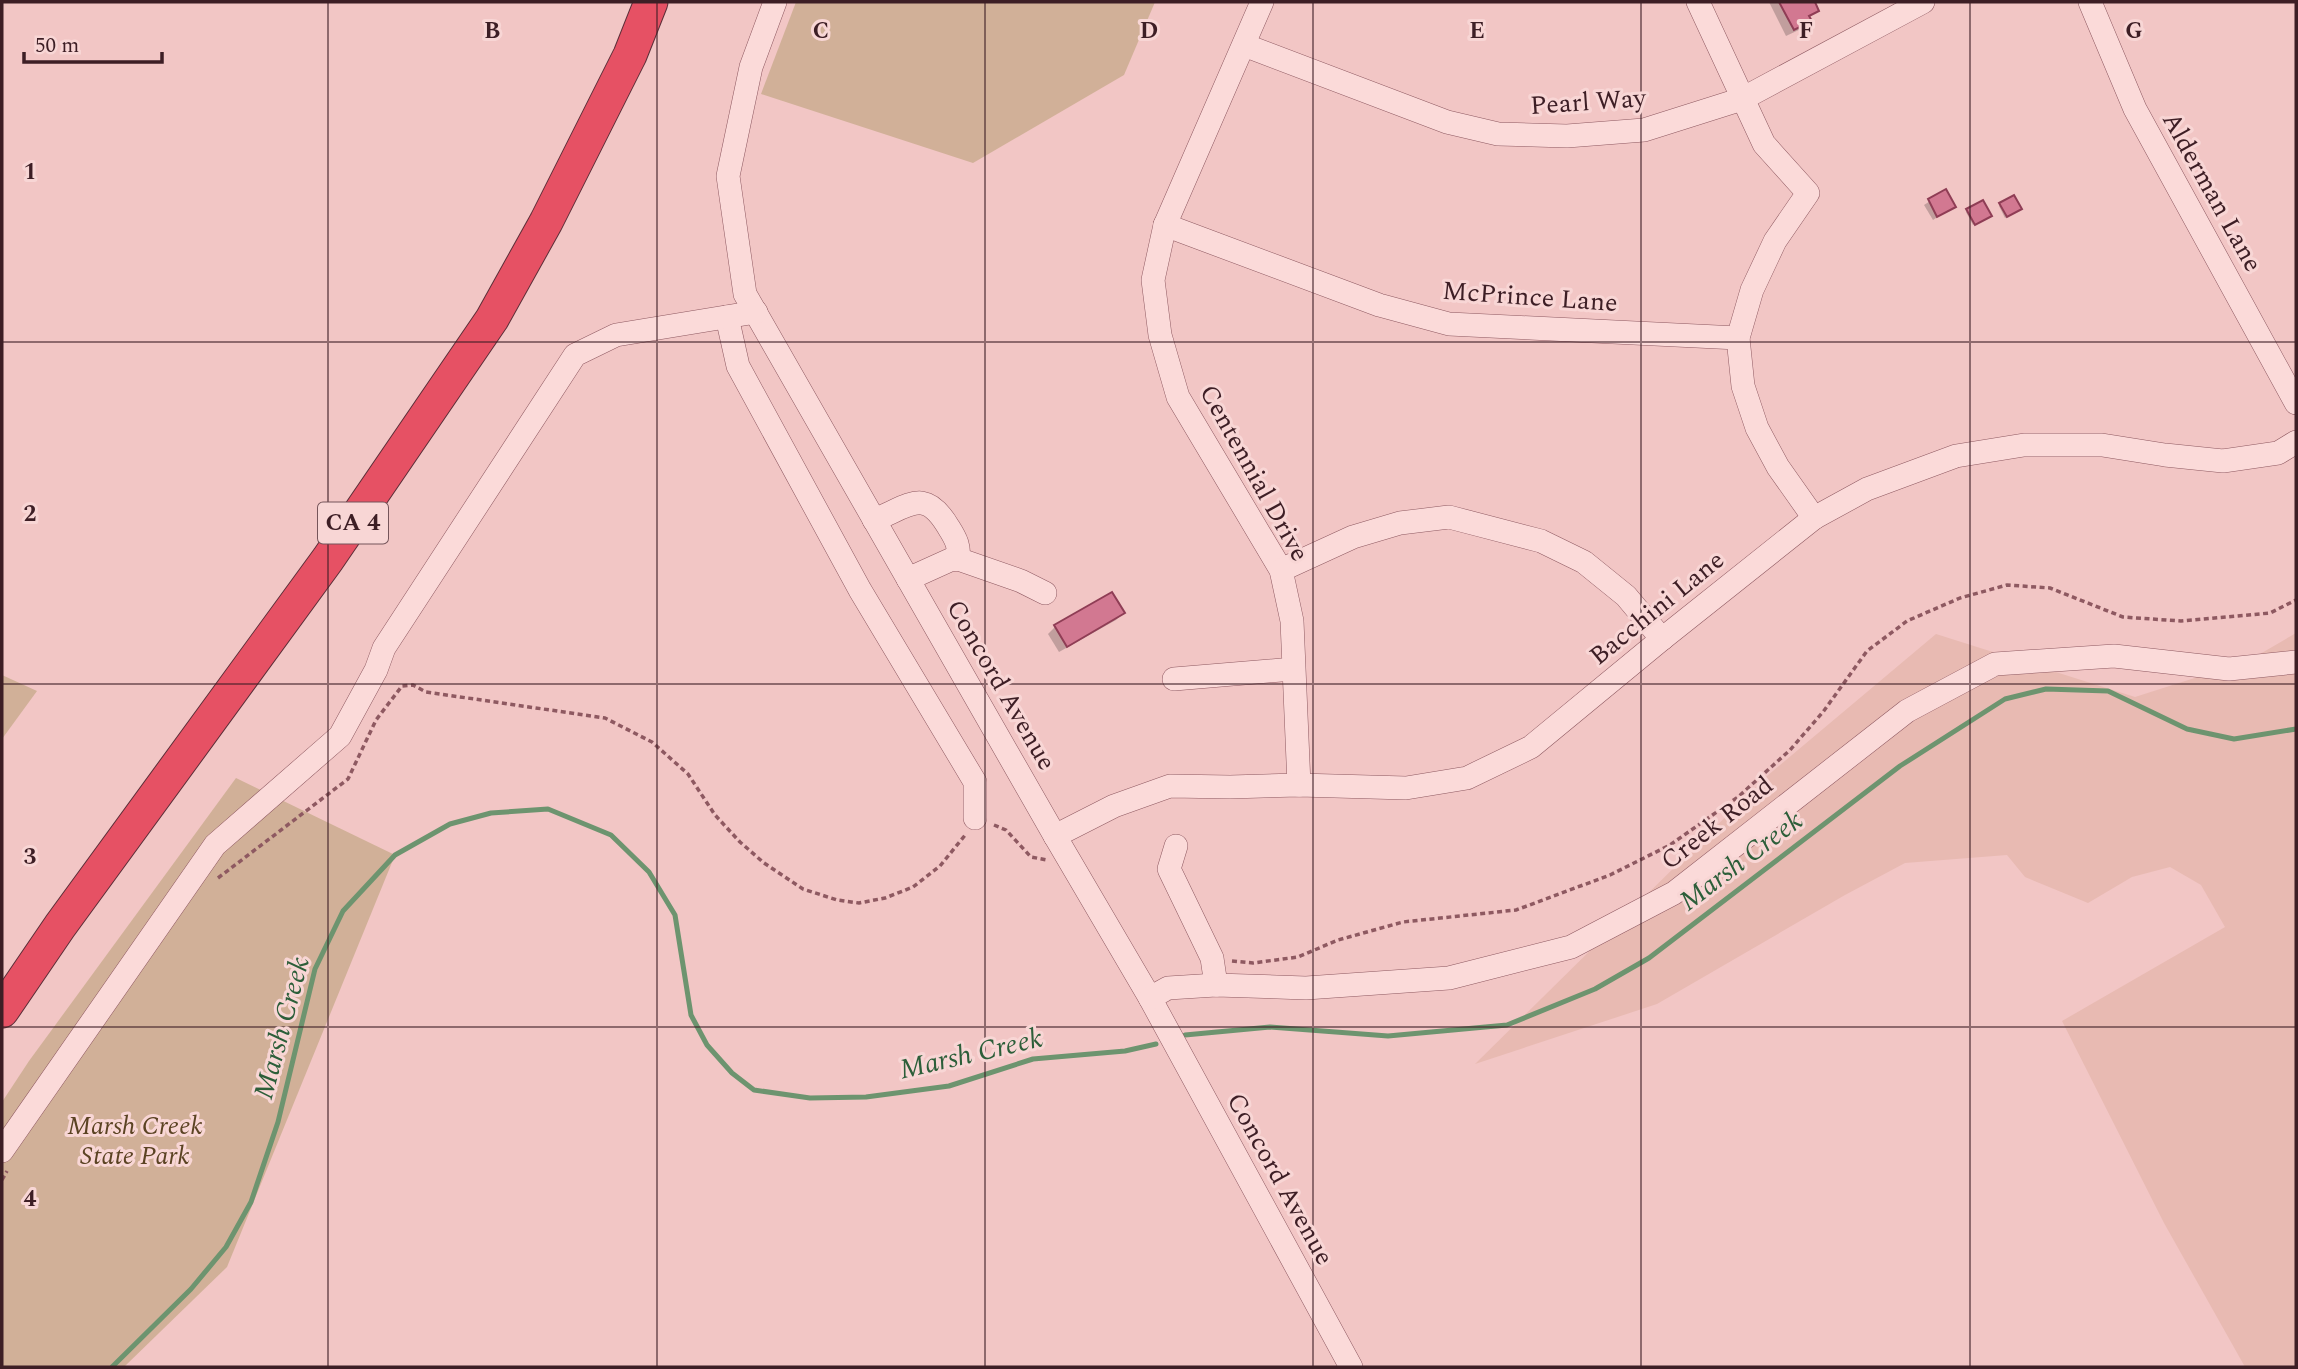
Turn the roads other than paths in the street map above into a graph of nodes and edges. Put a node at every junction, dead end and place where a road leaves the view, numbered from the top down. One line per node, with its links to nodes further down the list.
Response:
1 (651, 2): 31 (highway, CA 4)
2 (775, 2): 10 (street, Concord Avenue)
3 (1262, 2): 7 (street, Centennial Drive)
4 (1698, 2): 8 (street)
5 (1923, 2): 8 (street, Pearl Way)
6 (2090, 2): 13 (street, Alderman Lane)
7 (1244, 45): 8 (street, Pearl Way); 9 (street, Centennial Drive)
8 (1742, 99): 12 (street)
9 (1165, 225): 12 (street, McPrince Lane); 18 (street, Centennial Drive)
10 (755, 312): 11 (street); 16 (street, Concord Avenue)
11 (727, 317): 26 (street); 32 (street)
12 (1738, 338): 15 (street)
13 (2296, 403)
14 (2296, 442): 15 (street, Bacchini Lane)
15 (1814, 518): 21 (street, Bacchini Lane)
16 (874, 520): 17 (street); 19 (street, Concord Avenue)
17 (958, 559): 19 (street); 20 (street)
18 (1281, 570): 21 (street); 23 (street, Centennial Drive)
19 (908, 579): 27 (street, Concord Avenue)
20 (1045, 593)
21 (1662, 639): 25 (street, Bacchini Lane)
22 (2296, 662): 29 (street, Creek Road)
23 (1293, 669): 24 (street); 25 (street, Centennial Drive)
24 (1174, 679)
25 (1299, 785): 27 (street, Bacchini Lane)
26 (975, 818)
27 (1055, 836): 30 (street, Concord Avenue)
28 (1176, 846): 29 (street)
29 (1216, 985): 30 (street, Creek Road)
30 (1150, 998): 33 (street, Concord Avenue)
31 (2, 1012)
32 (8, 1156)
33 (1351, 1367)

